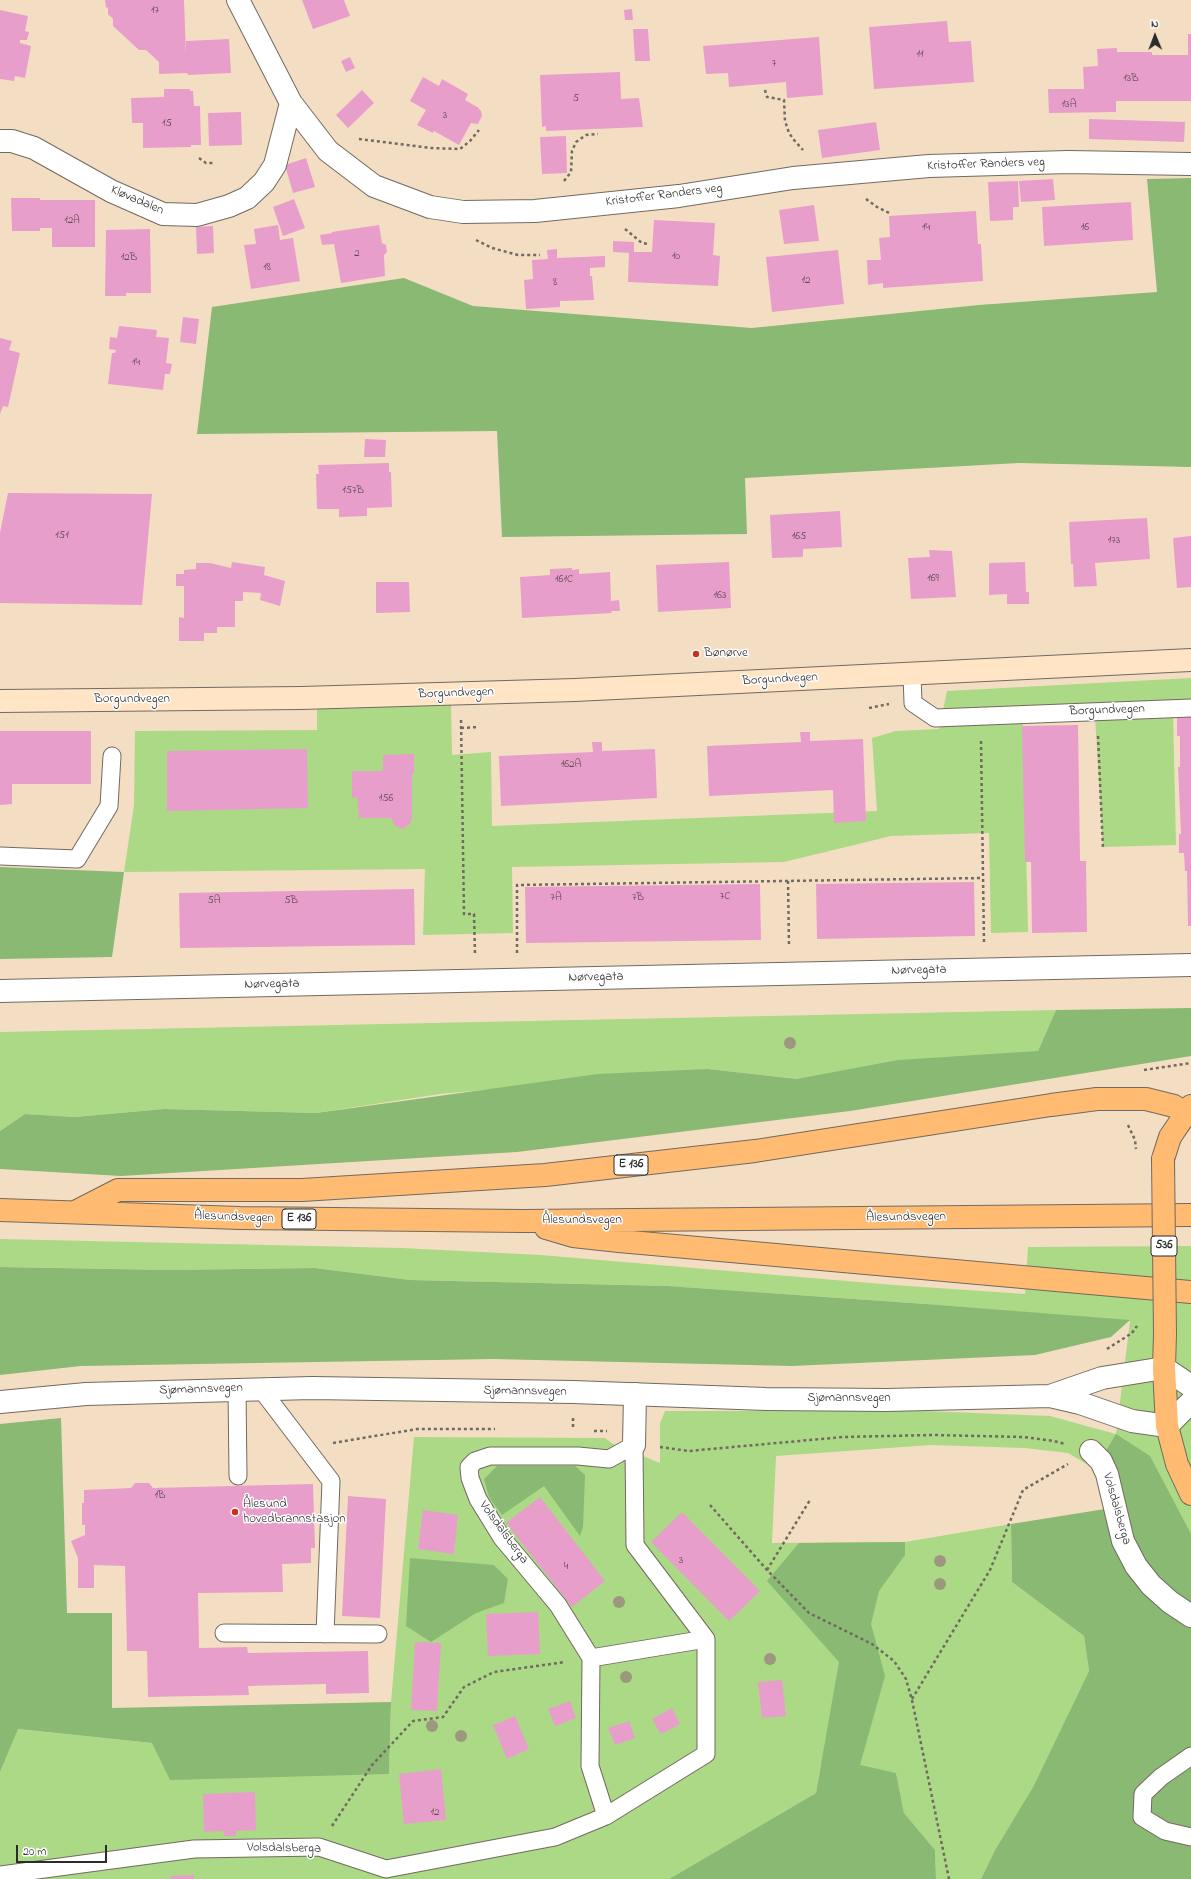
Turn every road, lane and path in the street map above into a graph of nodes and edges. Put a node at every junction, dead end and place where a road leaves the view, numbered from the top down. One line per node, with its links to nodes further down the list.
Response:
1 (238, 0): 3 (street, Kristoffer Randers veg)
2 (765, 90): 11 (path)
3 (291, 103): 7 (street, Kløvadalen); 13 (street, Kristoffer Randers veg)
4 (479, 130): 6 (path)
5 (598, 134): 12 (path)
6 (354, 138)
7 (0, 141)
8 (199, 158): 9 (path)
9 (214, 163)
10 (1191, 164): 11 (street, Kristoffer Randers veg)
11 (833, 174): 13 (street, Kristoffer Randers veg)
12 (562, 183)
13 (459, 211): 14 (path)
14 (540, 255)
15 (1191, 660): 16 (main road, Borgundvegen)
16 (912, 674): 17 (main road, Borgundvegen); 21 (lane, Borgundvegen)
17 (0, 701)
18 (893, 703): 19 (path)
19 (869, 708)
20 (1191, 708): 21 (lane, Borgundvegen)
21 (1097, 712): 27 (path)
22 (461, 716): 24 (path)
23 (479, 727): 24 (path)
24 (461, 728): 33 (path)
25 (981, 739): 29 (path)
26 (112, 756): 28 (lane)
27 (1103, 849)
28 (0, 856)
29 (983, 878): 30 (path); 31 (path)
30 (788, 881): 32 (path); 34 (path)
31 (984, 949)
32 (789, 951)
33 (475, 954)
34 (517, 954)
35 (1191, 965): 36 (street, Nørvegata)
36 (0, 991)
37 (1191, 1063): 38 (path)
38 (1141, 1071)
39 (1190, 1114): 43 (main road, E 136); 49 (main road, 536, bridge)
40 (1126, 1122): 41 (path)
41 (1137, 1153)
42 (0, 1210): 43 (main road, Ålesundsvegen / E 136)
43 (75, 1212): 45 (main road, Ålesundsvegen / E 136)
44 (1191, 1215): 45 (main road, Ålesundsvegen / E 136)
45 (522, 1221): 46 (main road, E 136)
46 (1191, 1292)
47 (1132, 1333): 48 (path)
48 (1105, 1350)
49 (1164, 1368): 50 (street); 54 (street, Sjømannsvegen); 57 (main road, 536)
50 (1191, 1386)
51 (237, 1389): 52 (street, Sjømannsvegen); 55 (street, Sjømannsvegen); 64 (lane)
52 (260, 1389): 53 (street, Sjømannsvegen); 62 (lane)
53 (634, 1394): 54 (street, Sjømannsvegen); 61 (street)
54 (1050, 1396): 57 (street, Sjømannsvegen)
55 (0, 1402)
56 (1191, 1402): 57 (street)
57 (1167, 1426): 65 (main road, 536)
58 (503, 1429): 62 (path)
59 (565, 1430): 60 (path)
60 (573, 1430)
61 (634, 1439): 63 (path); 73 (lane); 74 (lane, Volsdalsberga)
62 (305, 1447): 71 (lane)
63 (1091, 1451): 69 (street, Volsdalsberga); 75 (path)
64 (238, 1476)
65 (1191, 1494)
66 (810, 1500): 68 (path)
67 (710, 1505): 68 (path)
68 (767, 1570): 75 (path)
69 (1191, 1616)
70 (224, 1634): 71 (lane)
71 (325, 1634): 72 (lane)
72 (378, 1634)
73 (706, 1639): 74 (lane); 77 (lane, Volsdalsberga)
74 (591, 1658): 77 (lane); 79 (path)
75 (912, 1700): 81 (path)
76 (1191, 1756): 78 (lane)
77 (606, 1816): 79 (lane, Volsdalsberga)
78 (1191, 1837)
79 (319, 1847): 80 (lane, Volsdalsberga)
80 (0, 1875)
81 (949, 1879)

